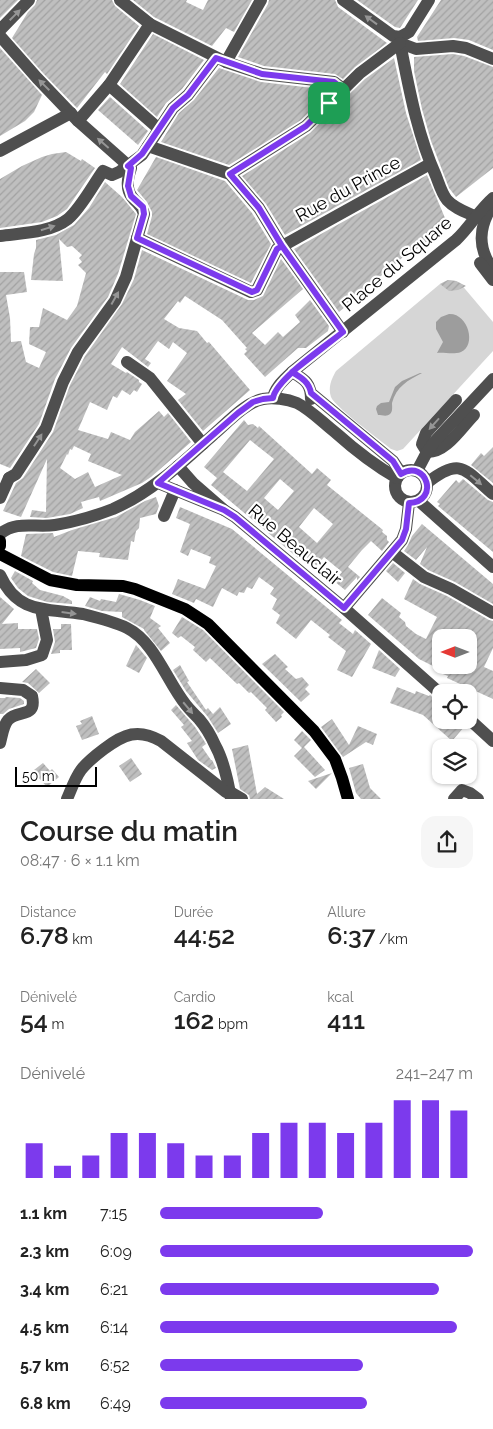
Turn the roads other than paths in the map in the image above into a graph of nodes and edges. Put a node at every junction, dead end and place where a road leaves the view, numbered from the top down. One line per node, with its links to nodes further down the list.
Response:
1 (30, 0): 7 (street, one-way to 1)
2 (120, 0): 6 (street)
3 (261, 0): 11 (street)
4 (343, 0): 9 (street, one-way to 4)
5 (429, 0): 9 (street)
6 (150, 24): 11 (street); 12 (street)
7 (0, 30)
8 (0, 36): 14 (street, one-way to 8)
9 (400, 40): 10 (street); 13 (street); 18 (street)
10 (493, 59)
11 (221, 60): 13 (street); 15 (street)
12 (109, 85): 14 (street); 15 (street)
13 (343, 89): 20 (street)
14 (74, 117): 17 (street); 19 (street, one-way to 14)
15 (159, 129): 16 (street)
16 (148, 146): 19 (street); 20 (street)
17 (0, 151)
18 (430, 164): 23 (street); 26 (street, Rue du Prince)
19 (128, 166): 24 (street, one-way to 19); 25 (street)
20 (230, 174): 26 (street)
21 (493, 198): 23 (street, Place du Square)
22 (493, 204): 27 (street)
23 (477, 217): 28 (street); 29 (street, Place du Square)
24 (0, 236)
25 (137, 238): 26 (street); 42 (street, one-way to 25)
26 (282, 246): 29 (street)
27 (493, 267)
28 (493, 280)
29 (343, 332): 31 (street, Place du Square)
30 (127, 362): 38 (street)
31 (292, 372): 33 (street); 34 (street, Place du Square)
32 (493, 379): 39 (street)
33 (311, 393): 36 (street); 43 (street)
34 (273, 398): 36 (street); 38 (street)
35 (456, 400): 39 (street, one-way to 39)
36 (308, 409): 43 (street)
37 (474, 415): 39 (street)
38 (204, 444): 40 (street)
39 (427, 452): 41 (street)
40 (178, 466): 44 (street); 50 (street, Rue Beauclair)
41 (417, 471): 43 (street); 45 (street)
42 (4, 476): 48 (street)
43 (399, 476): 49 (street)
44 (158, 483): 46 (street, Rue Beauclair); 52 (street)
45 (427, 483): 47 (street, one-way to 47); 49 (street)
46 (175, 490): 50 (street, Rue Beauclair); 51 (street)
47 (493, 494)
48 (0, 498)
49 (414, 502): 55 (street); 57 (street)
50 (224, 510): 59 (street, Rue Beauclair)
51 (164, 516)
52 (0, 534)
53 (0, 540): 54 (main road)
54 (0, 546)
55 (392, 552): 59 (street); 61 (street)
56 (0, 554): 72 (main road)
57 (493, 567)
58 (0, 575): 60 (street)
59 (344, 608): 63 (street, Rue Beauclair)
60 (41, 609): 62 (street); 69 (street, one-way to 69)
61 (493, 613)
62 (0, 662)
63 (432, 686)
64 (0, 688): 65 (street)
65 (3, 724): 68 (street)
66 (477, 726): 67 (street)
67 (493, 741)
68 (0, 743)
69 (231, 796): 70 (street); 71 (street)
70 (67, 799)
71 (242, 799)
72 (348, 799)
73 (454, 799): 74 (street)
74 (478, 799)

